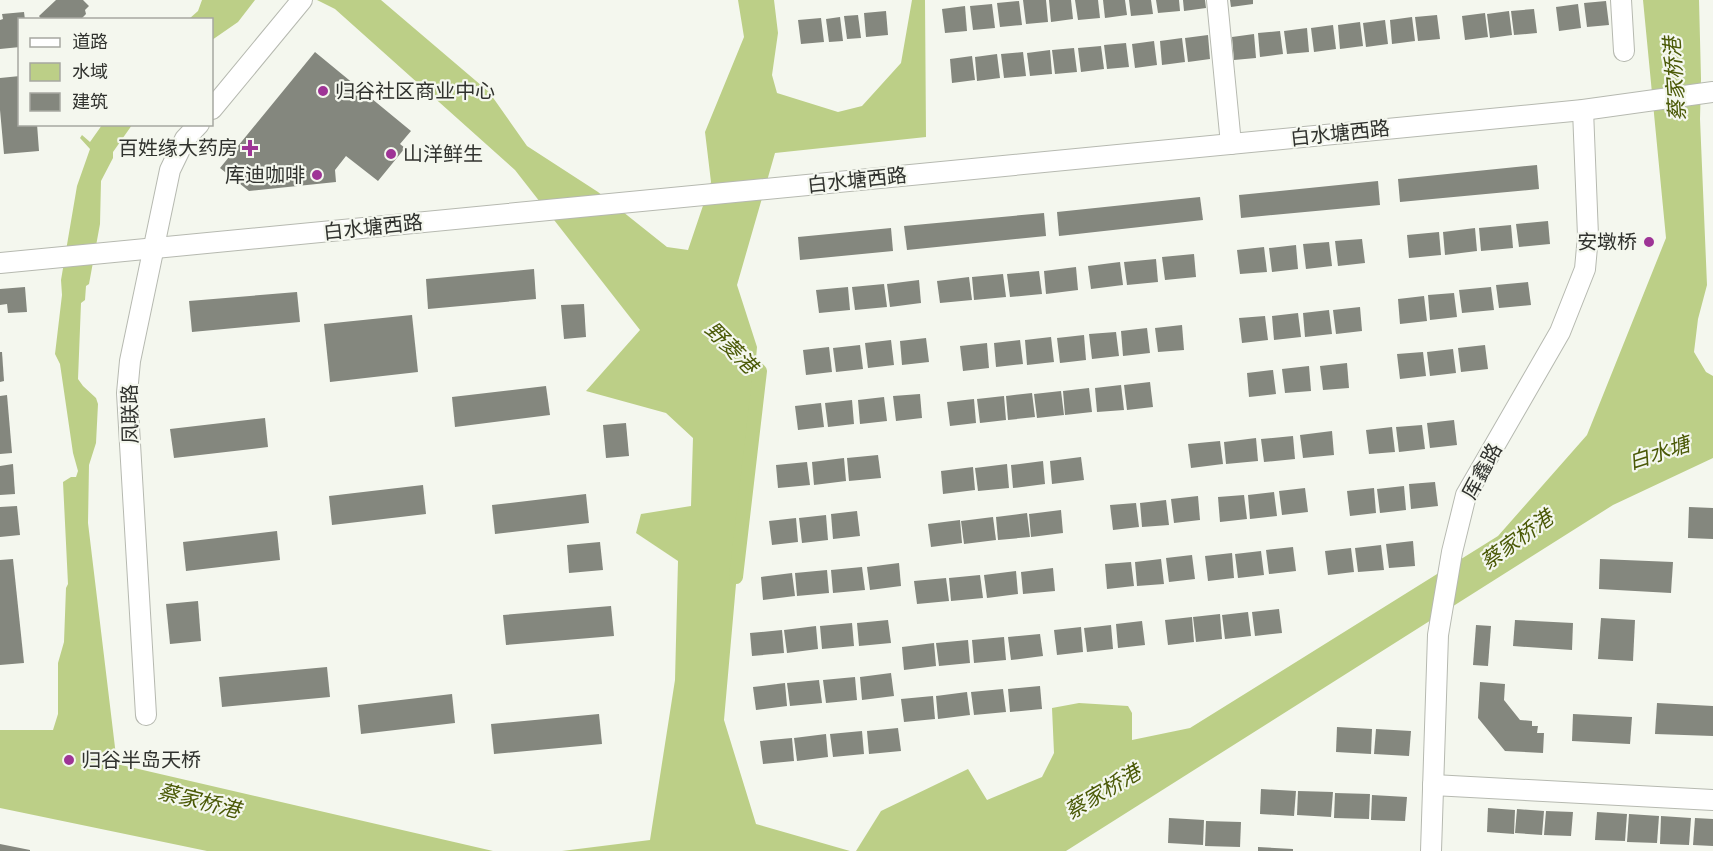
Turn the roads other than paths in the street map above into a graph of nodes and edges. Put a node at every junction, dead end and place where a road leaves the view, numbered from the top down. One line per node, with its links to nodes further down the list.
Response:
1 (1217, 0): 9 (street)
2 (1621, 0): 4 (street)
3 (301, 1): 6 (street)
4 (1624, 51)
5 (1709, 93): 7 (street, 白水塘西路)
6 (213, 109)
7 (1583, 110): 9 (street, 白水塘西路); 13 (street, 厍鑫路)
8 (197, 126): 10 (street, 凤联路)
9 (1231, 144): 10 (street, 白水塘西路)
10 (155, 248): 11 (street, 白水塘西路); 12 (street, 凤联路)
11 (0, 263)
12 (146, 715)
13 (1433, 785): 14 (street); 15 (street, 厍鑫路)
14 (1713, 800)
15 (1431, 851)

